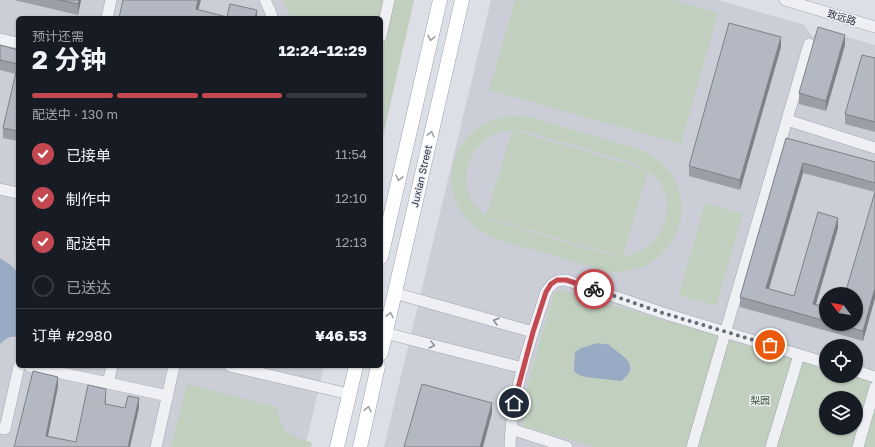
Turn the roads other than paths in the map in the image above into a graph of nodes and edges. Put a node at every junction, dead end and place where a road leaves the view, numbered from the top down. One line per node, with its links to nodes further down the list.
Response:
1 (111, 0): 7 (street)
2 (265, 0): 8 (street)
3 (389, 0): 9 (street)
4 (440, 0): 18 (main road, Juxian Street, one-way to 18)
5 (462, 0): 19 (main road, Juxian Street, one-way to 5)
6 (785, 0): 10 (street, 致远路)
7 (107, 16)
8 (272, 16)
9 (383, 27)
10 (875, 27)
11 (0, 39): 12 (street)
12 (16, 43)
13 (809, 44): 14 (street)
14 (786, 120): 15 (street); 20 (street)
15 (875, 148)
16 (0, 189): 17 (street)
17 (16, 193)
18 (383, 248)
19 (394, 293): 21 (main road, Juxian Street, one-way to 19); 22 (street, one-way to 19)
20 (725, 331): 22 (street); 23 (street); 46 (street)
21 (383, 332): 32 (street, one-way to 32)
22 (533, 332): 32 (street)
23 (800, 355): 24 (street); 47 (street)
24 (819, 361)
25 (19, 368): 39 (street)
26 (38, 368): 35 (street)
27 (112, 368): 35 (street)
28 (174, 368): 38 (street)
29 (238, 368): 37 (street)
30 (356, 368): 37 (main road)
31 (378, 368): 43 (main road, one-way to 31)
32 (523, 368): 40 (street)
33 (863, 373): 34 (street)
34 (875, 377)
35 (108, 383): 38 (street)
36 (875, 387): 48 (street)
37 (349, 394): 42 (main road)
38 (168, 396): 41 (street)
39 (0, 428)
40 (511, 429): 44 (street); 45 (street)
41 (156, 447)
42 (337, 447)
43 (360, 447)
44 (510, 447)
45 (567, 447)
46 (692, 447)
47 (771, 447)
48 (858, 447)

